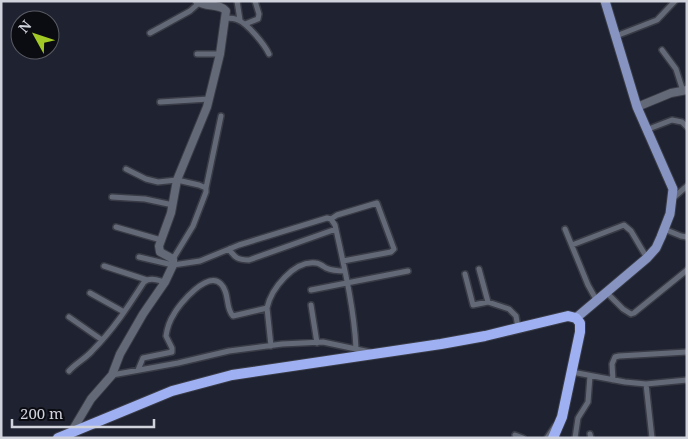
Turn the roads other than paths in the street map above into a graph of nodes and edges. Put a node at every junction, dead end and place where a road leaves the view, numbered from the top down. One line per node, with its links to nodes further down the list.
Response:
1 (238, 1): 7 (street)
2 (255, 1): 7 (street)
3 (675, 1): 9 (street)
4 (198, 2): 6 (street); 8 (street)
5 (606, 2): 9 (main road)
6 (226, 18): 7 (street); 12 (street)
7 (242, 22): 13 (street)
8 (150, 32)
9 (616, 36): 17 (main road)
10 (662, 50): 14 (street)
11 (197, 54): 12 (street)
12 (220, 54): 15 (street)
13 (269, 54)
14 (685, 90): 17 (street)
15 (209, 99): 16 (street); 22 (street)
16 (160, 102)
17 (637, 107): 20 (main road)
18 (221, 116): 24 (street)
19 (687, 127): 20 (street)
20 (646, 130): 26 (main road)
21 (126, 169): 22 (street)
22 (177, 180): 24 (street); 27 (street)
23 (687, 186): 26 (street)
24 (206, 188): 40 (street)
25 (112, 197): 27 (street)
26 (672, 200): 32 (main road)
27 (173, 204): 34 (street)
28 (331, 219): 30 (street); 36 (street); 39 (street)
29 (116, 227): 34 (street)
30 (336, 229): 36 (street); 39 (street)
31 (565, 229): 35 (street)
32 (664, 229): 33 (street); 38 (main road)
33 (687, 237)
34 (161, 240): 40 (street)
35 (572, 246): 38 (street); 53 (street)
36 (228, 249): 40 (street)
37 (138, 257): 40 (street)
38 (647, 258): 51 (main road)
39 (343, 261): 44 (street)
40 (173, 262): 48 (street)
41 (104, 266): 47 (street)
42 (479, 269): 54 (street)
43 (687, 270): 51 (street)
44 (345, 271): 49 (street); 56 (street)
45 (408, 271): 49 (street)
46 (465, 274): 54 (street)
47 (147, 280): 48 (street); 57 (street)
48 (165, 282): 70 (street)
49 (347, 282): 50 (street); 64 (street)
50 (311, 290)
51 (605, 292): 53 (main road)
52 (90, 293): 57 (street)
53 (597, 300): 59 (main road)
54 (488, 302): 60 (street)
55 (311, 305): 62 (street)
56 (267, 308): 63 (street); 67 (street)
57 (124, 312): 61 (street)
58 (69, 317): 61 (street)
59 (576, 318): 60 (highway); 69 (highway)
60 (518, 328): 66 (highway)
61 (102, 340): 68 (street)
62 (317, 343): 63 (street); 64 (street)
63 (271, 346): 67 (street)
64 (356, 348): 66 (street)
65 (687, 352): 72 (street)
66 (379, 354): 76 (highway)
67 (138, 370): 70 (street)
68 (69, 371)
69 (572, 372): 71 (street); 75 (highway)
70 (112, 375): 76 (street)
71 (590, 376): 72 (street); 82 (street)
72 (613, 380): 74 (street)
73 (687, 380): 74 (street)
74 (646, 384): 83 (street)
75 (562, 417): 80 (street); 81 (highway)
76 (72, 431): 78 (highway)
77 (515, 435): 79 (street)
78 (58, 438)
79 (523, 438)
80 (547, 438)
81 (553, 438)
82 (575, 438)
83 (652, 438)

